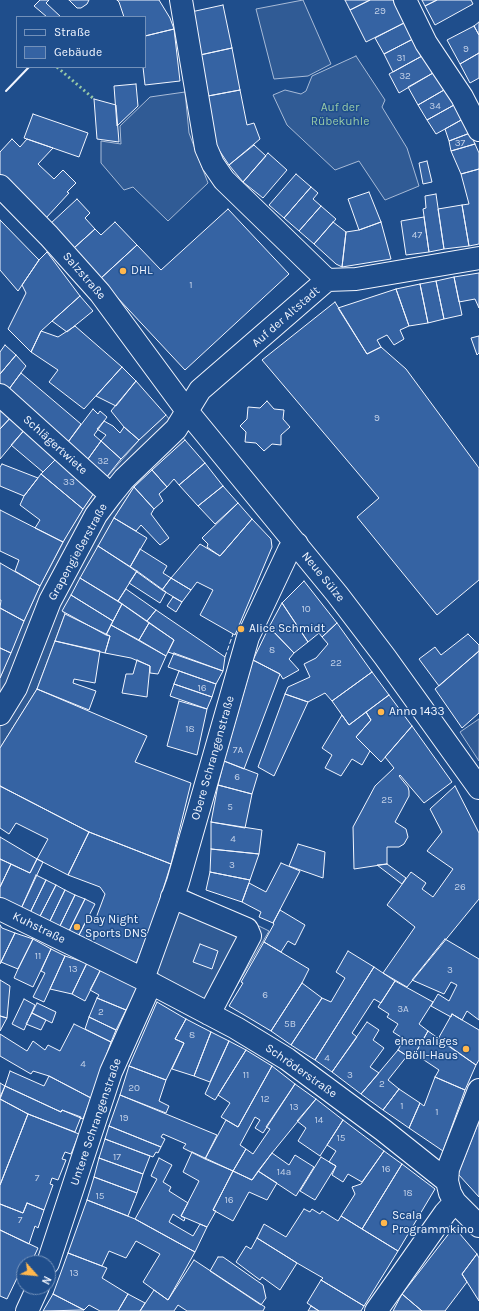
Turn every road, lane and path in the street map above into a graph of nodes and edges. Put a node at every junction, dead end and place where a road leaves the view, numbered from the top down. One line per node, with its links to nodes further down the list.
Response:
1 (181, 0): 6 (street)
2 (405, 0): 3 (street)
3 (479, 130)
4 (0, 186): 7 (street, Salzstraße)
5 (479, 258): 6 (street, Auf der Altstadt)
6 (327, 280): 9 (street, Auf der Altstadt)
7 (158, 373): 9 (street, Neue Sülze)
8 (0, 395): 10 (street, Schlägertwiete)
9 (187, 411): 10 (street, Grapengießerstraße); 11 (street, Neue Sülze)
10 (111, 495): 12 (street, Grapengießerstraße)
11 (292, 538): 13 (street, Neue Sülze); 14 (street, Obere Schrangenstraße)
12 (0, 714)
13 (479, 788)
14 (172, 897): 16 (street, Obere Schrangenstraße); 17 (street)
15 (0, 909): 16 (street, Kuhstraße)
16 (147, 981): 17 (street, Schröderstraße); 22 (street, Untere Schrangenstraße)
17 (210, 1014): 19 (street, Schröderstraße)
18 (479, 1090): 19 (street)
19 (447, 1181): 20 (street)
20 (455, 1202): 21 (street); 25 (street)
21 (479, 1226)
22 (51, 1255)
23 (34, 1295): 24 (street)
24 (27, 1311)
25 (376, 1311)

